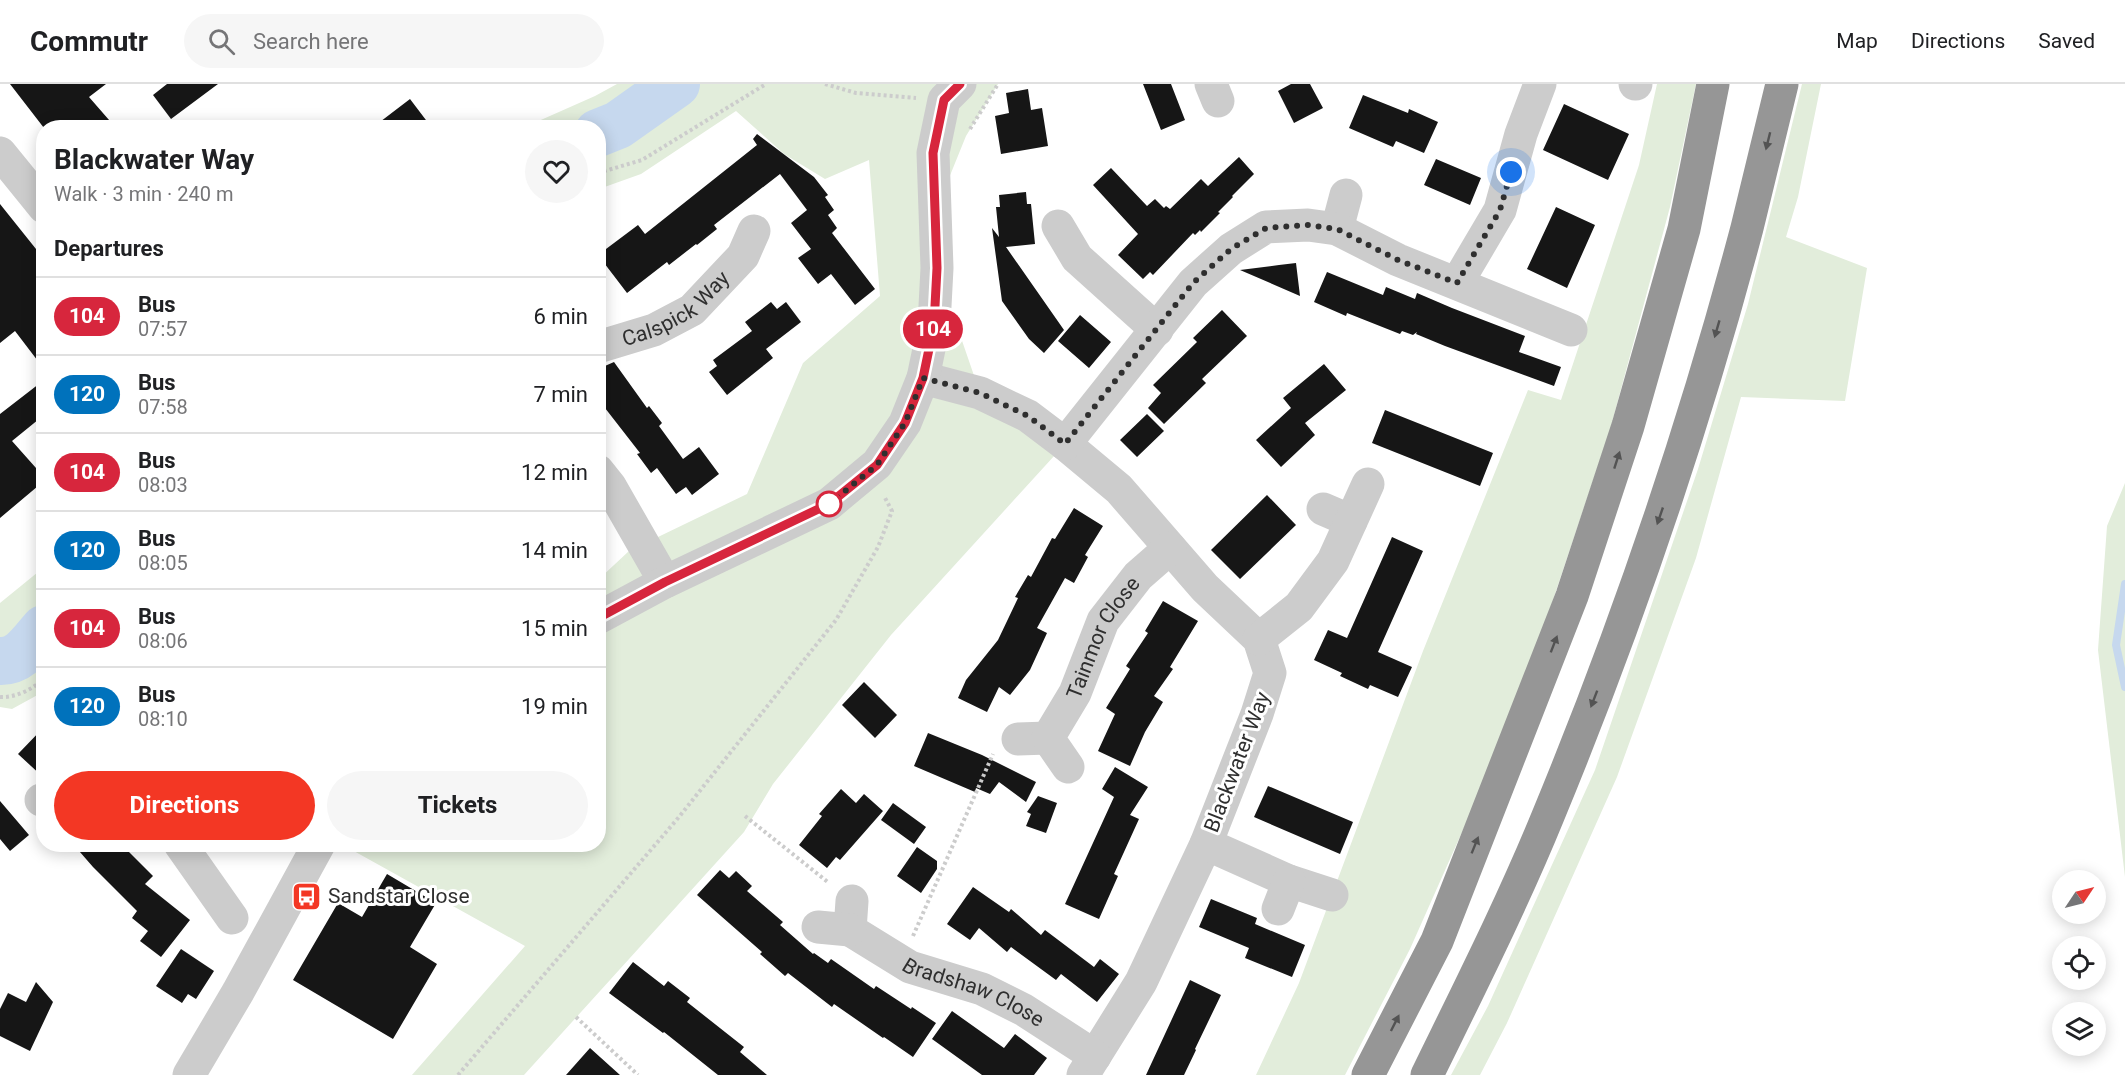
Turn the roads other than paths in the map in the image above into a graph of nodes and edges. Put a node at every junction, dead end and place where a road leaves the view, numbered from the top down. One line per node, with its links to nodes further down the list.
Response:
1 (1713, 84): 32 (highway, one-way to 1)
2 (1782, 84): 33 (highway, one-way to 33)
3 (1533, 87): 11 (street)
4 (952, 92): 15 (street)
5 (0, 153): 7 (street)
6 (1346, 195): 9 (street)
7 (36, 197)
8 (1058, 226): 12 (street)
9 (1337, 229): 11 (street); 12 (street)
10 (752, 254): 14 (street, Calspick Way)
11 (1457, 283): 13 (street)
12 (1157, 330): 16 (street)
13 (1571, 330)
14 (606, 344)
15 (923, 378): 16 (street, Blackwater Way); 20 (street)
16 (1065, 444): 19 (street, Blackwater Way)
17 (606, 481): 20 (street)
18 (1368, 484): 22 (street)
19 (1170, 548): 22 (street, Blackwater Way); 23 (street, Tainmor Close)
20 (665, 582): 21 (street)
21 (606, 614)
22 (1259, 639): 24 (street, Blackwater Way)
23 (1068, 767)
24 (1206, 844): 27 (street); 30 (street, Blackwater Way)
25 (186, 852): 28 (street)
26 (315, 852): 31 (street)
27 (1332, 895)
28 (232, 918)
29 (818, 927): 30 (street, Bradshaw Close)
30 (1089, 1065)
31 (189, 1075)
32 (1368, 1075)
33 (1427, 1075)

